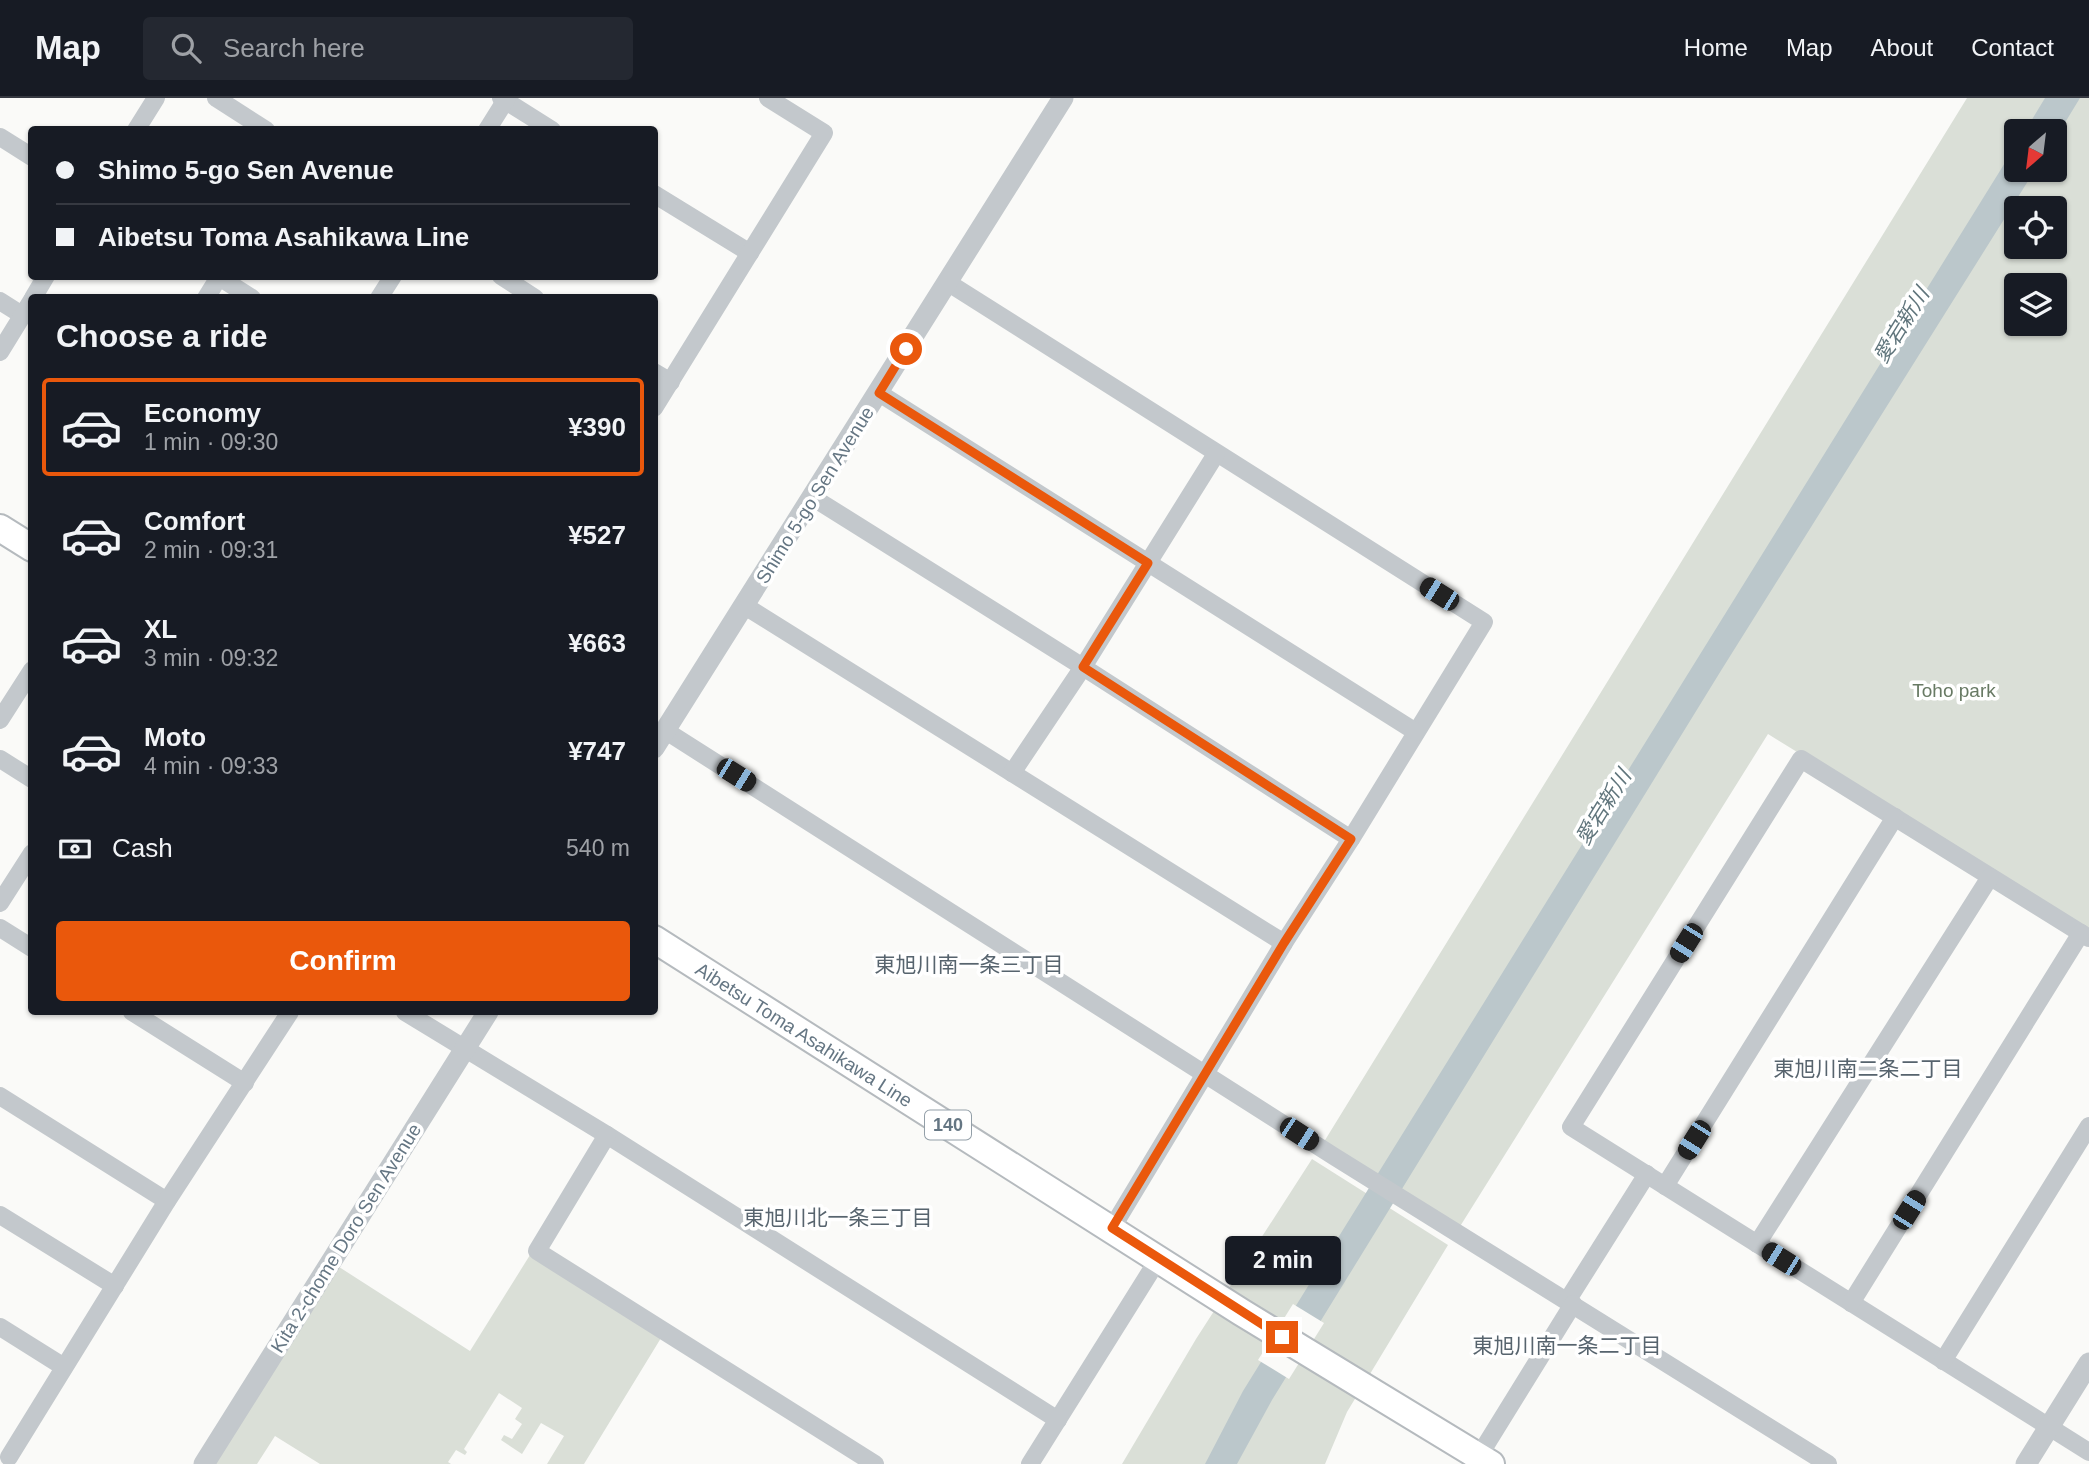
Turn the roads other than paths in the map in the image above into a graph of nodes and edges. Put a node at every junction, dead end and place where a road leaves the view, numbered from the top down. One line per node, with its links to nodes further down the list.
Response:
1 (156, 98): 6 (street)
2 (216, 98): 7 (street)
3 (768, 98): 13 (street)
4 (1063, 98): 16 (street, Shimo 5-go Sen Avenue)
5 (505, 99): 8 (street); 9 (street)
6 (138, 126)
7 (260, 126)
8 (489, 126)
9 (546, 126)
10 (0, 137): 11 (street)
11 (28, 154)
12 (658, 196): 13 (street)
13 (750, 253): 24 (street)
14 (224, 280): 17 (street)
15 (507, 280): 18 (street)
16 (947, 282): 25 (street, Shimo 5-go Sen Avenue); 27 (street)
17 (246, 294)
18 (529, 294)
19 (0, 301): 20 (street)
20 (28, 304)
21 (28, 306): 22 (street)
22 (0, 352)
23 (658, 374): 24 (street)
24 (671, 382): 26 (street)
25 (879, 393): 28 (street, Shimo 5-go Sen Avenue); 31 (street)
26 (658, 402)
27 (1216, 454): 31 (street); 36 (street)
28 (812, 497): 32 (street, Shimo 5-go Sen Avenue); 33 (street)
29 (0, 528): 30 (main road)
30 (28, 546)
31 (1148, 563): 33 (street); 36 (street)
32 (746, 606): 37 (street, Shimo 5-go Sen Avenue); 39 (street)
33 (1083, 667): 39 (street); 42 (street)
34 (28, 676): 35 (street)
35 (0, 720)
36 (1416, 732): 42 (street)
37 (660, 739): 56 (street)
38 (0, 759): 40 (street)
39 (1012, 773): 49 (street)
40 (28, 776)
41 (1895, 817): 44 (street); 61 (street); 62 (street)
42 (1351, 839): 49 (street)
43 (28, 859): 45 (street)
44 (1990, 877): 47 (street); 66 (street)
45 (0, 903)
46 (0, 928): 50 (street)
47 (2085, 936): 70 (street)
48 (658, 942): 65 (main road, Aibetsu Toma Asahikawa Line / 140)
49 (1284, 943): 56 (street)
50 (28, 946)
51 (137, 1015): 57 (street)
52 (287, 1015): 57 (street)
53 (410, 1015): 55 (street)
54 (486, 1015): 55 (street, Kita 2-chome Doro Sen Avenue)
55 (465, 1048): 60 (street); 80 (street, Kita 2-chome Doro Sen Avenue)
56 (1206, 1074): 65 (street); 69 (street)
57 (244, 1083): 63 (street)
58 (0, 1097): 63 (street)
59 (2089, 1126): 72 (street)
60 (607, 1135): 75 (street); 81 (street)
61 (1647, 1174): 62 (street); 69 (street)
62 (1665, 1186): 66 (street)
63 (167, 1201): 68 (street)
64 (0, 1215): 68 (street)
65 (1112, 1228): 67 (main road, Aibetsu Toma Asahikawa Line / 140)
66 (1758, 1244): 70 (street)
67 (1159, 1258): 75 (street); 79 (main road, Aibetsu Toma Asahikawa Line / 140)
68 (115, 1286): 74 (street)
69 (1570, 1303): 79 (street); 83 (street)
70 (1851, 1303): 72 (street)
71 (0, 1327): 74 (street)
72 (1943, 1360): 76 (street)
73 (2089, 1363): 76 (street)
74 (64, 1367): 78 (street)
75 (1058, 1420): 82 (street)
76 (2049, 1427): 77 (street); 84 (street)
77 (2089, 1452)
78 (10, 1458)
79 (1481, 1461)
80 (204, 1464)
81 (875, 1464)
82 (1030, 1464)
83 (1828, 1464)
84 (2026, 1464)

